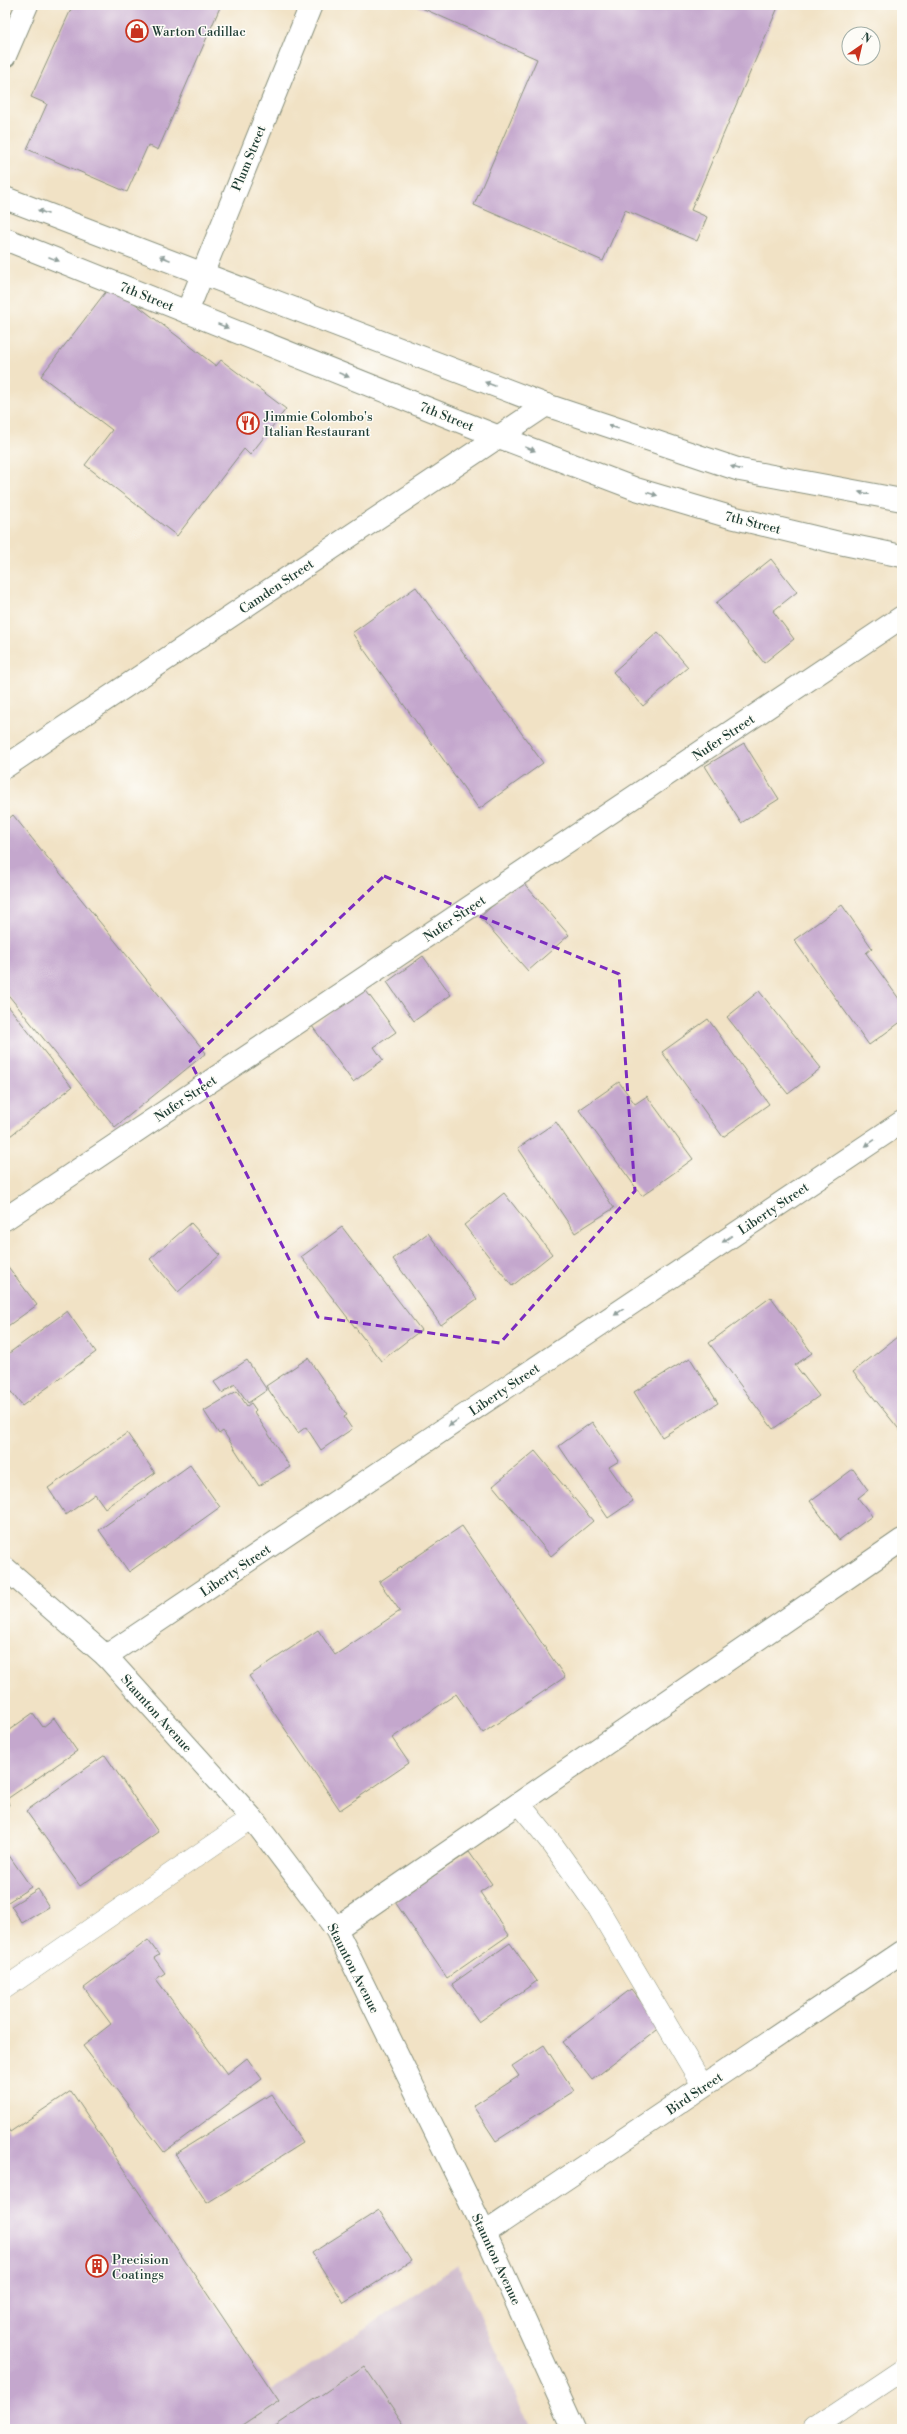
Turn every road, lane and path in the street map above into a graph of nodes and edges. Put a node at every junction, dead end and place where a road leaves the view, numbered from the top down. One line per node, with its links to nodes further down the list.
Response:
1 (27, 5): 3 (street)
2 (311, 5): 6 (street, Plum Street)
3 (5, 56)
4 (5, 198): 6 (street, one-way to 4)
5 (5, 239): 7 (street, 7th Street, one-way to 7)
6 (201, 272): 7 (street, Plum Street); 8 (street, one-way to 6)
7 (187, 312): 9 (street, 7th Street, one-way to 9)
8 (546, 405): 9 (street, Camden Street); 10 (street, one-way to 8)
9 (499, 437): 11 (street, 7th Street, one-way to 11); 13 (street, Camden Street)
10 (902, 500)
11 (902, 556)
12 (902, 617): 15 (street, Nufer Street)
13 (5, 767)
14 (902, 1122): 18 (street, Liberty Street, one-way to 18)
15 (5, 1219)
16 (902, 1540): 19 (street)
17 (5, 1568): 18 (street, Staunton Avenue)
18 (106, 1656): 20 (street, Staunton Avenue)
19 (519, 1803): 21 (street); 24 (lane)
20 (252, 1818): 21 (street, Staunton Avenue); 23 (lane)
21 (336, 1928): 25 (street, Staunton Avenue)
22 (902, 1952): 24 (street, Bird Street)
23 (5, 1988)
24 (703, 2086): 25 (street, Bird Street)
25 (485, 2233): 27 (street, Staunton Avenue)
26 (902, 2370): 28 (lane)
27 (574, 2429)
28 (814, 2429)

